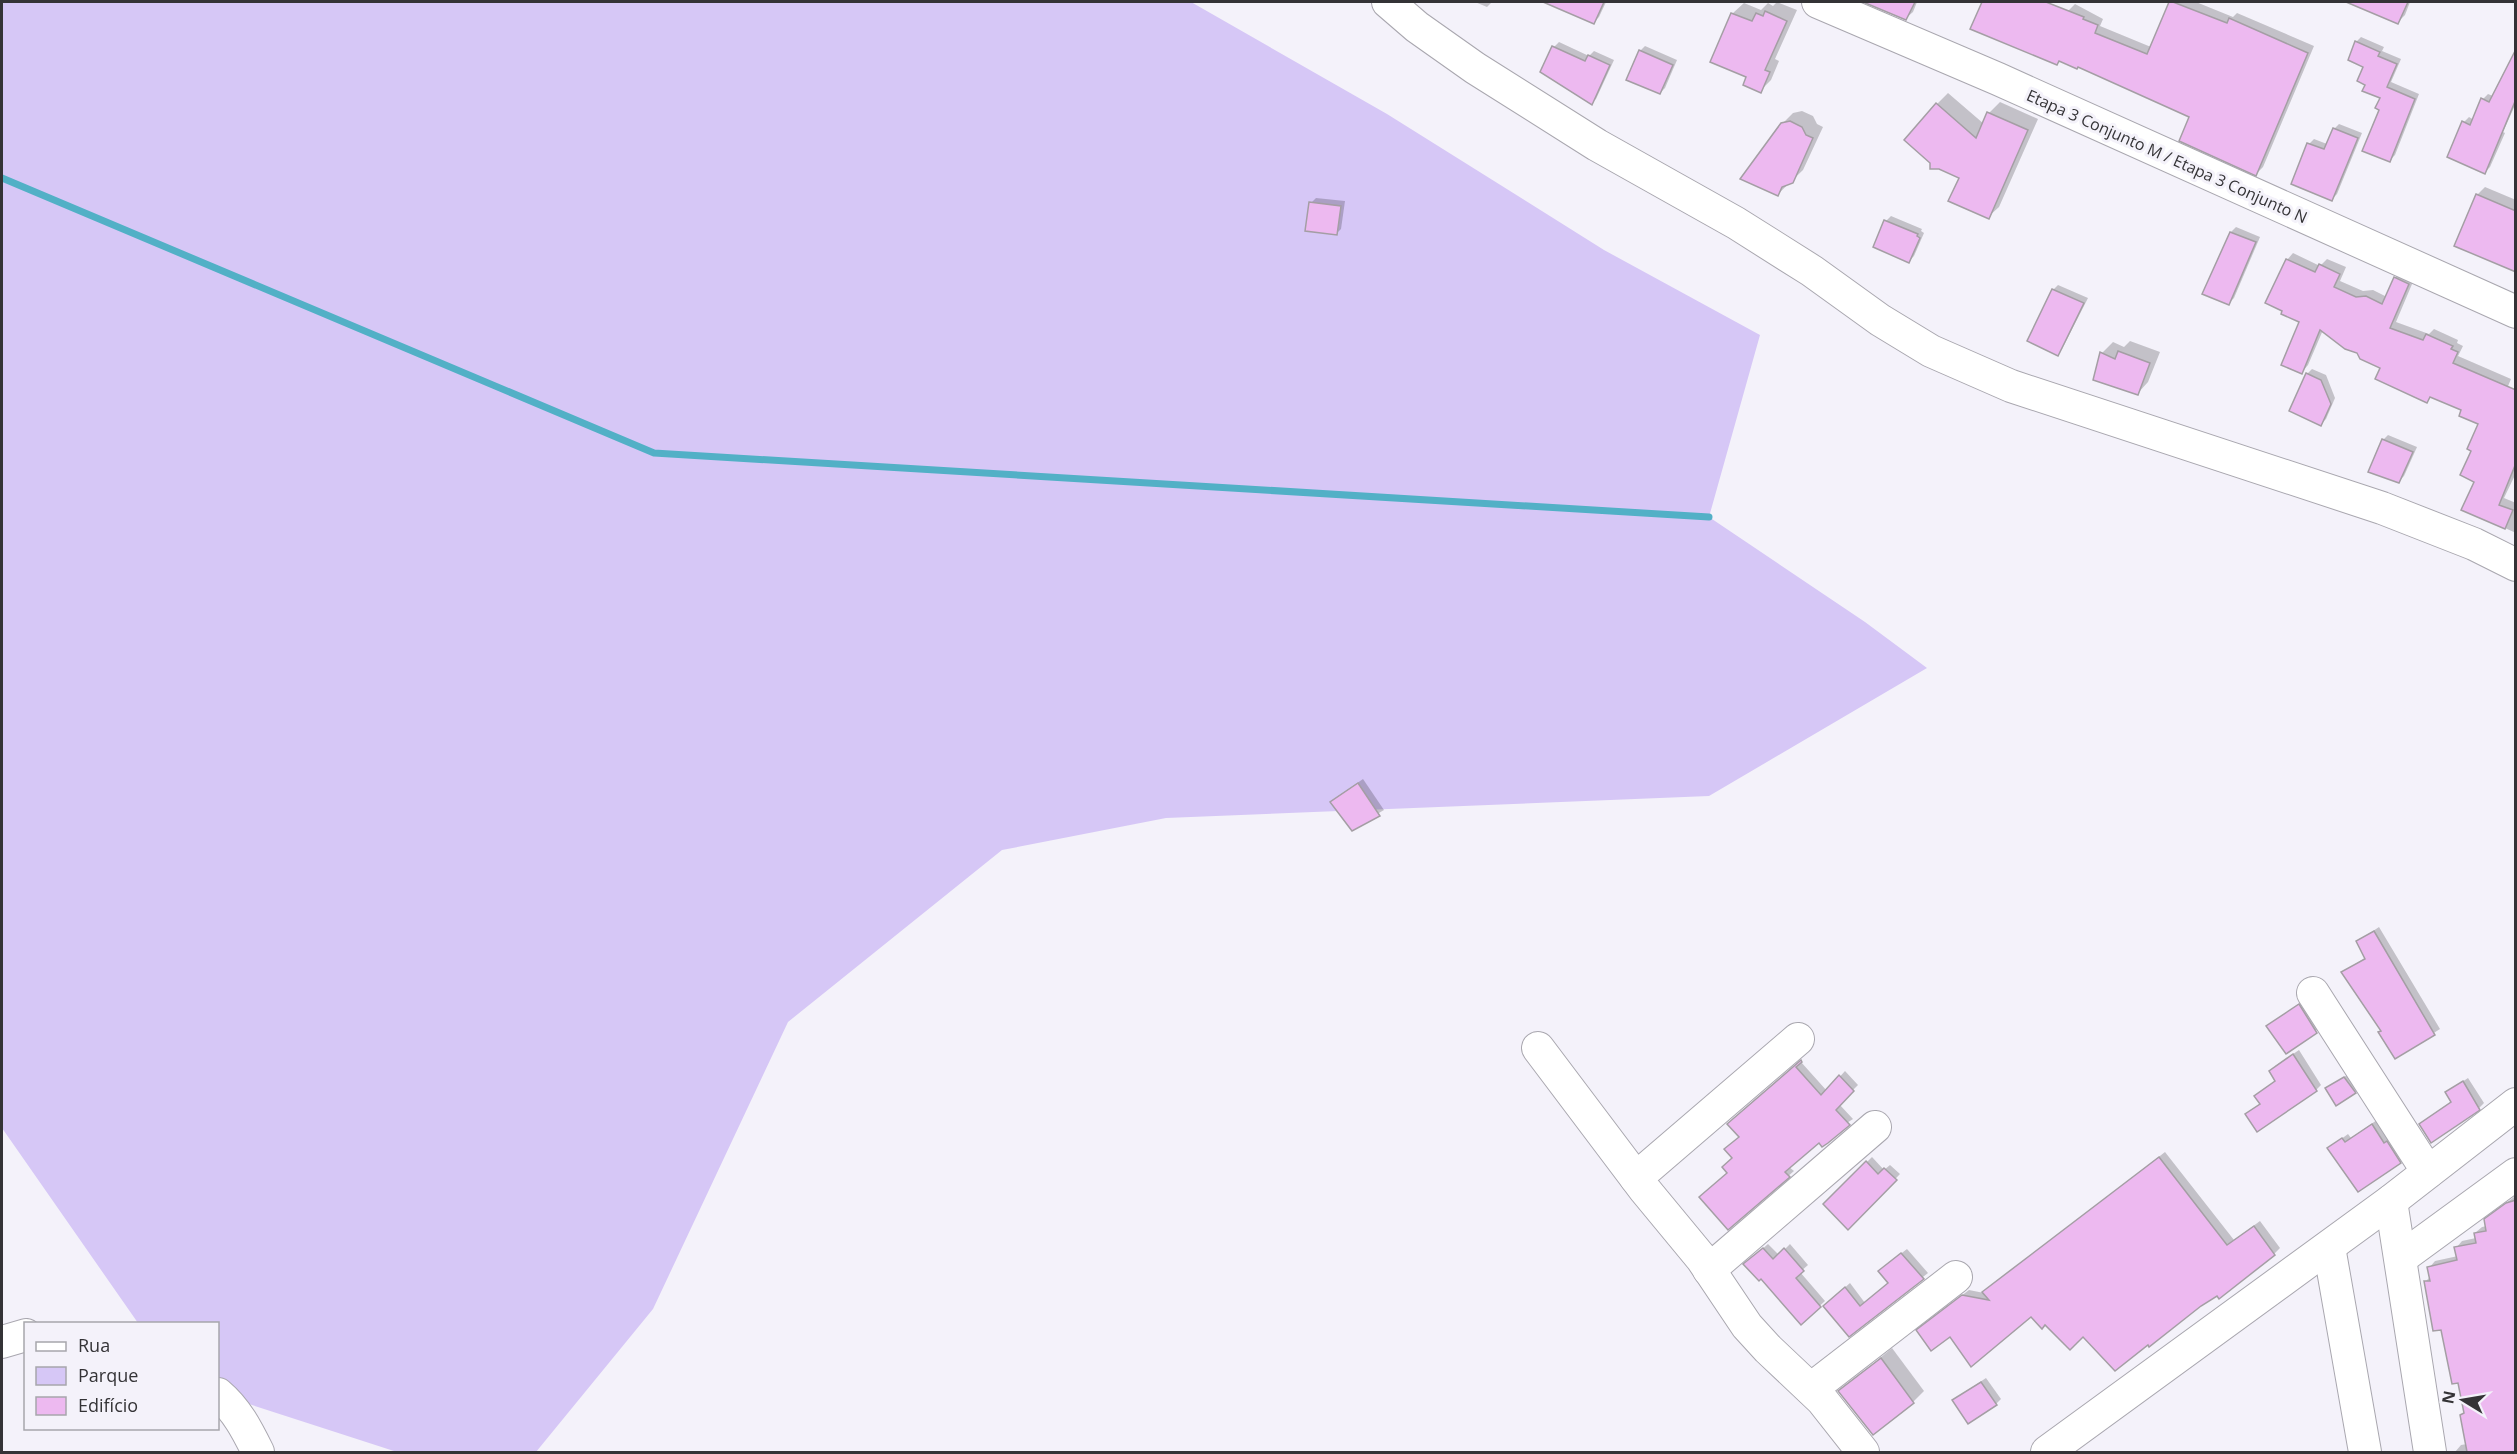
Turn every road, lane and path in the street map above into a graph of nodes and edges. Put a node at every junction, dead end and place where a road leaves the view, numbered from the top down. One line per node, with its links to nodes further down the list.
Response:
1 (1388, 2): 4 (street)
2 (1818, 2): 3 (street, Etapa 3 Conjunto M / Etapa 3 Conjunto N)
3 (2516, 312)
4 (2516, 565)
5 (2313, 993): 10 (street)
6 (1798, 1039): 12 (street)
7 (1538, 1048): 12 (street)
8 (2516, 1104): 10 (street)
9 (1875, 1127): 16 (street)
10 (2428, 1172): 13 (street)
11 (2516, 1174): 15 (street)
12 (1636, 1178): 16 (street)
13 (2391, 1201): 14 (street); 15 (street)
14 (2329, 1246): 24 (street); 25 (street)
15 (2401, 1258): 26 (street)
16 (1709, 1270): 20 (street)
17 (1956, 1277): 20 (street)
18 (24, 1336): 19 (street)
19 (2, 1342)
20 (1811, 1389): 23 (street)
21 (219, 1395): 22 (street)
22 (258, 1452)
23 (1863, 1452)
24 (2047, 1452)
25 (2366, 1452)
26 (2430, 1452)

